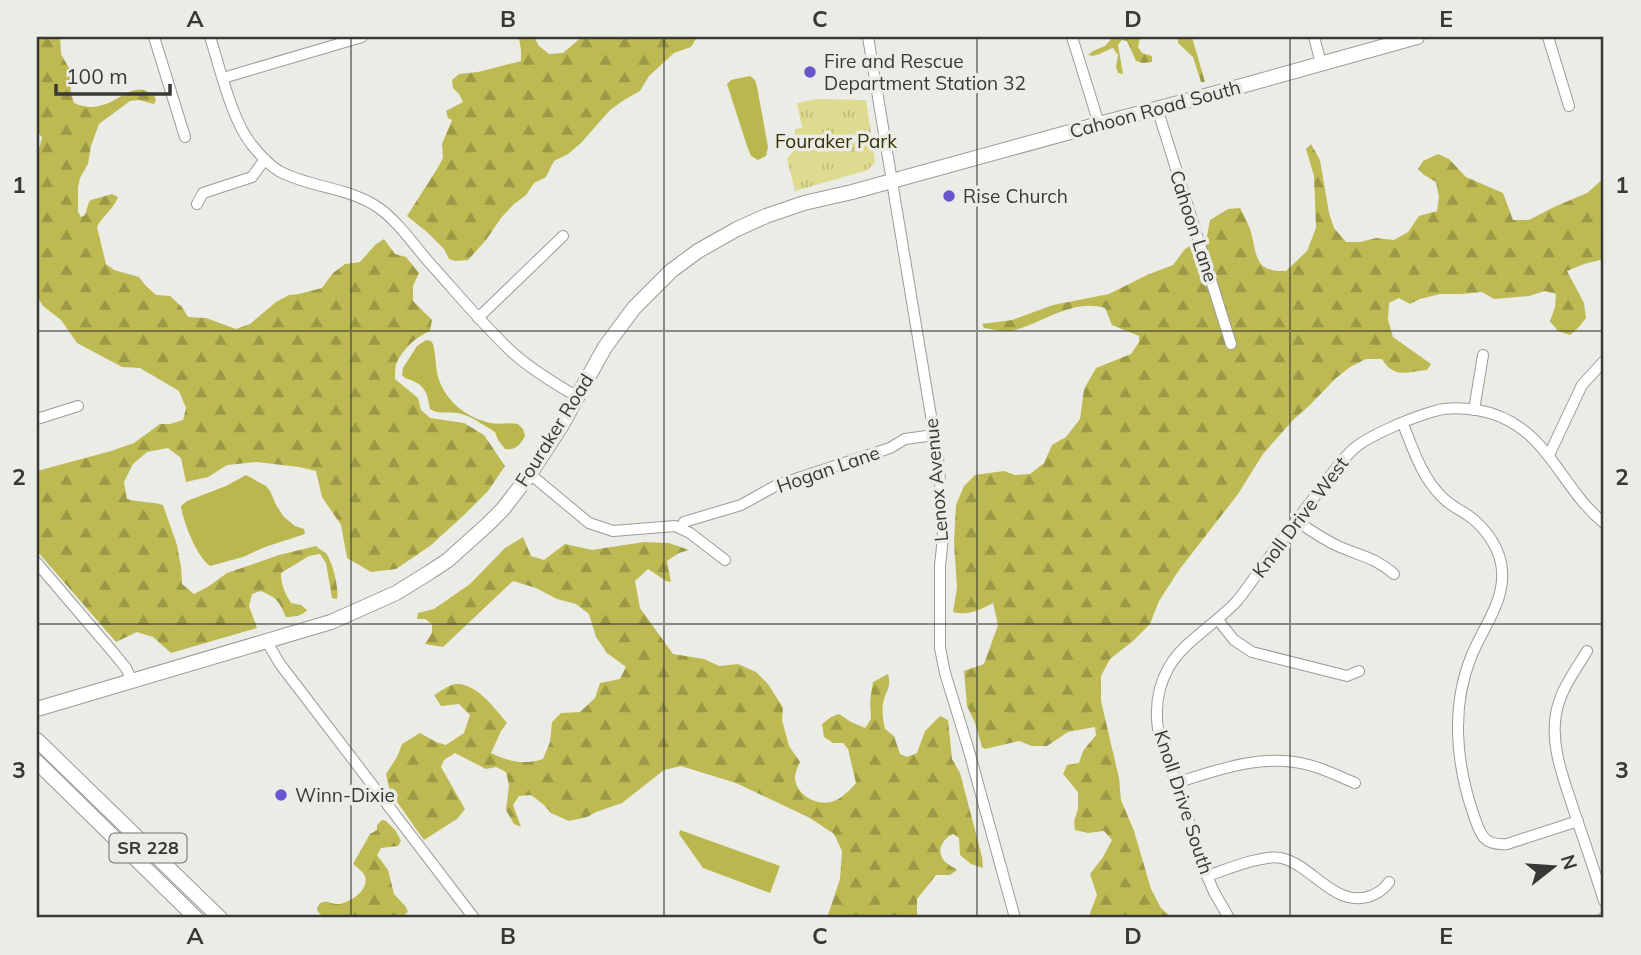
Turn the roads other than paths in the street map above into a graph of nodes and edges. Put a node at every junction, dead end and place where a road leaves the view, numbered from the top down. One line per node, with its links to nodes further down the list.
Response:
1 (154, 37): 14 (street)
2 (210, 37): 10 (street)
3 (362, 37): 10 (street)
4 (868, 37): 16 (street, Lenox Avenue)
5 (1072, 37): 13 (street)
6 (1314, 37): 9 (street)
7 (1417, 37): 9 (main road, Cahoon Road South)
8 (1548, 37): 11 (street)
9 (1321, 63): 12 (main road, Cahoon Road South)
10 (223, 78): 15 (street)
11 (1569, 106)
12 (1157, 108): 13 (main road, Cahoon Road South); 20 (street, Cahoon Lane)
13 (1099, 124): 16 (main road, Cahoon Road South)
14 (185, 137)
15 (265, 159): 17 (street); 19 (street)
16 (892, 180): 23 (main road, Fouraker Road); 28 (street, Lenox Avenue)
17 (197, 204)
18 (563, 236): 19 (street)
19 (478, 318): 23 (street)
20 (1231, 344)
21 (1483, 355): 25 (street)
22 (1604, 360): 29 (street)
23 (578, 397): 30 (main road, Fouraker Road)
24 (78, 406): 26 (street)
25 (1474, 410): 27 (street, Knoll Drive West); 29 (street, Knoll Drive West)
26 (37, 419)
27 (1403, 424): 31 (street, Knoll Drive West); 47 (street)
28 (934, 435): 32 (street, Hogan Lane); 54 (street, Lenox Avenue)
29 (1549, 455): 33 (street, Knoll Drive West)
30 (530, 474): 34 (street); 38 (main road, Fouraker Road)
31 (1297, 521): 36 (street); 37 (street, Knoll Drive West)
32 (684, 522)
33 (1604, 523)
34 (725, 560)
35 (37, 563): 41 (street)
36 (1394, 574)
37 (1218, 620): 40 (street); 46 (street, Knoll Drive South)
38 (267, 642): 41 (main road, Fouraker Road); 53 (street)
39 (1587, 651): 47 (street)
40 (1359, 671)
41 (132, 681): 42 (main road, Fouraker Road)
42 (37, 709)
43 (37, 740): 52 (main road, SR 228)
44 (37, 762): 51 (main road, SR 228)
45 (1355, 782): 46 (street)
46 (1176, 783): 48 (street, Knoll Drive South)
47 (1578, 821): 50 (street)
48 (1207, 876): 49 (street); 55 (street, Knoll Drive South)
49 (1389, 882)
50 (1604, 901)
51 (196, 918)
52 (220, 918)
53 (474, 918)
54 (1015, 918)
55 (1229, 918)

